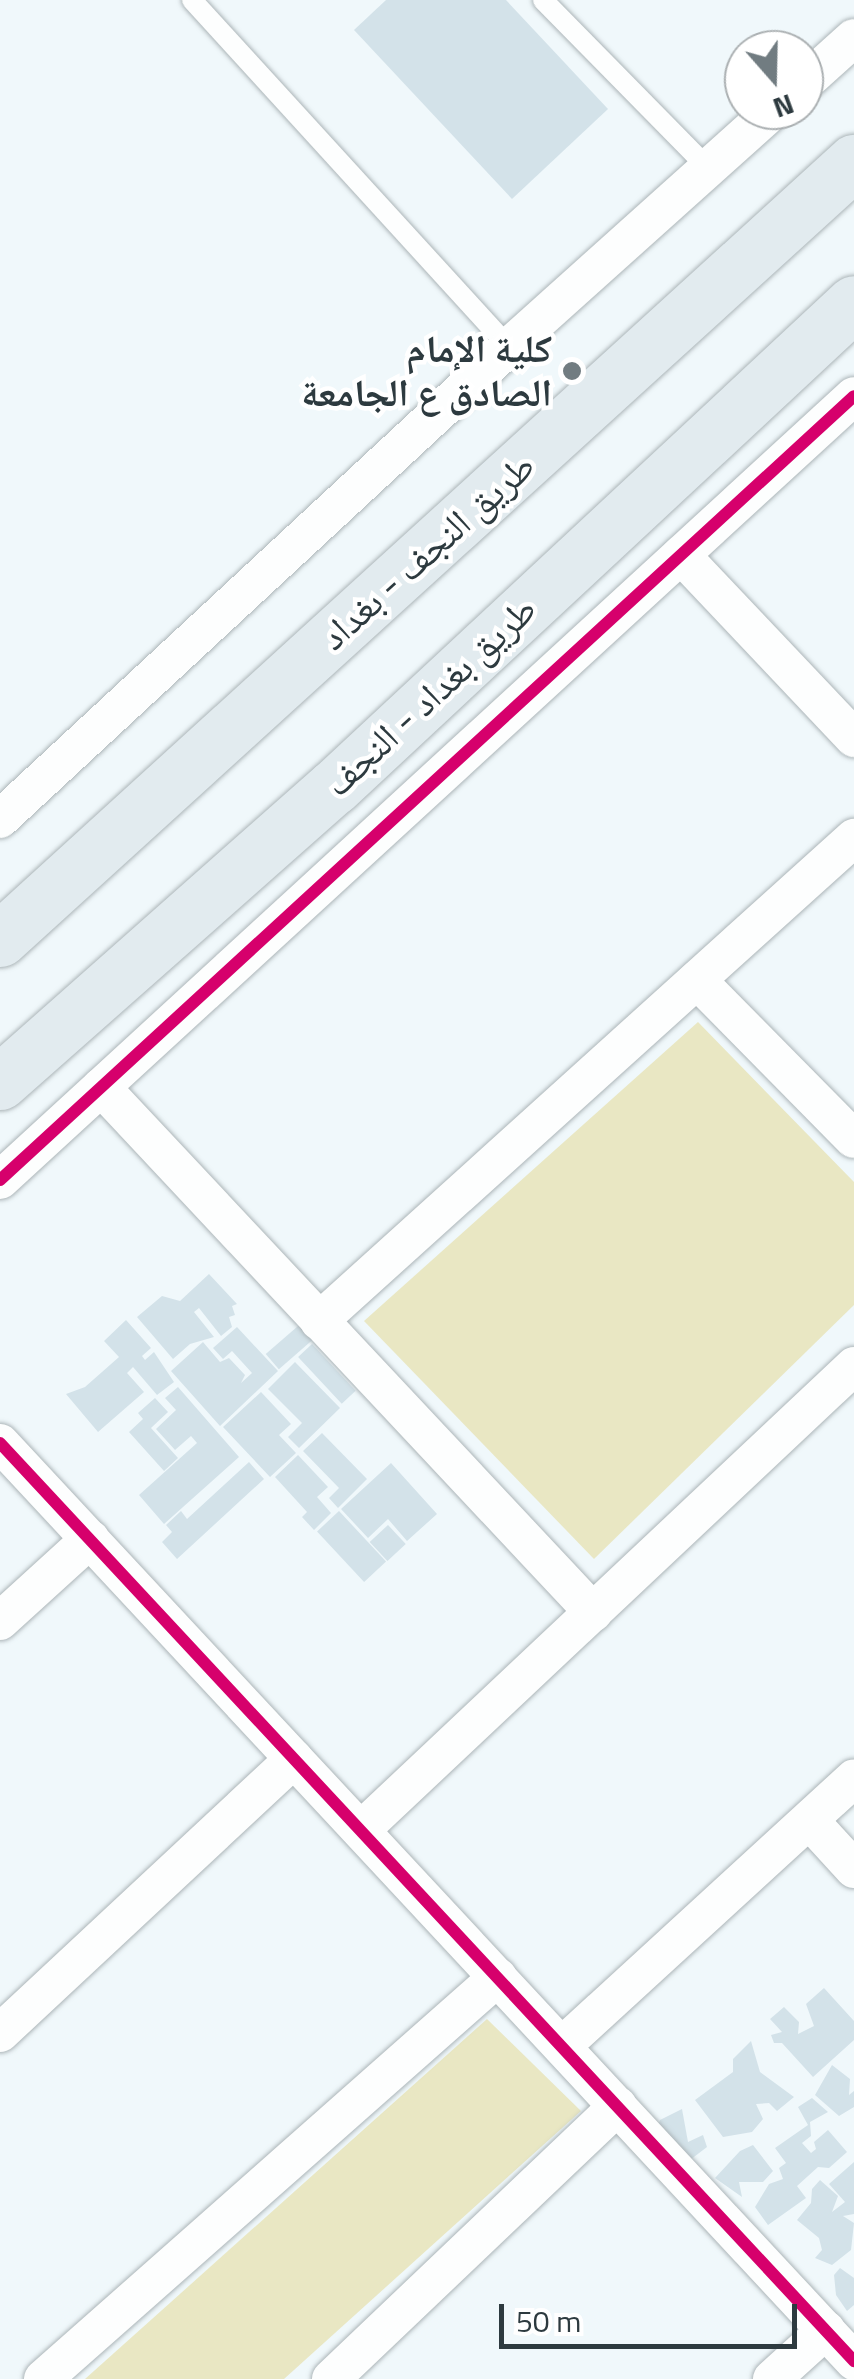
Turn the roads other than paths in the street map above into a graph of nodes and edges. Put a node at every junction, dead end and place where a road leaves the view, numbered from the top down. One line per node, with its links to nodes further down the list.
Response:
1 (192, 0): 9 (lane)
2 (542, 0): 7 (lane)
3 (854, 38): 4 (street)
4 (824, 65)
5 (751, 130): 7 (street)
6 (854, 162): 15 (main road, طريق النجف - بغداد)
7 (708, 168): 9 (street)
8 (854, 304): 17 (main road, طريق بغداد - النجف)
9 (510, 346): 13 (street)
10 (854, 396): 11 (street)
11 (681, 555): 12 (street); 18 (street)
12 (854, 738)
13 (0, 819)
14 (854, 838): 16 (street)
15 (0, 939)
16 (697, 980): 19 (street); 21 (street)
17 (0, 1082)
18 (101, 1087): 20 (street); 21 (street)
19 (854, 1139)
20 (0, 1180)
21 (318, 1320): 25 (street)
22 (854, 1366): 25 (street)
23 (0, 1443): 24 (street)
24 (90, 1539): 26 (street); 27 (street)
25 (593, 1612): 30 (street)
26 (0, 1621)
27 (294, 1760): 30 (street); 33 (street)
28 (854, 1778): 29 (street)
29 (810, 1821): 31 (street); 34 (street)
30 (361, 1830): 32 (street)
31 (854, 1870)
32 (498, 1977): 34 (street); 38 (street)
33 (0, 2033)
34 (562, 2046): 35 (street)
35 (618, 2106): 36 (street); 39 (street)
36 (826, 2330): 37 (street); 40 (street)
37 (854, 2360)
38 (43, 2379)
39 (331, 2379)
40 (772, 2379)

